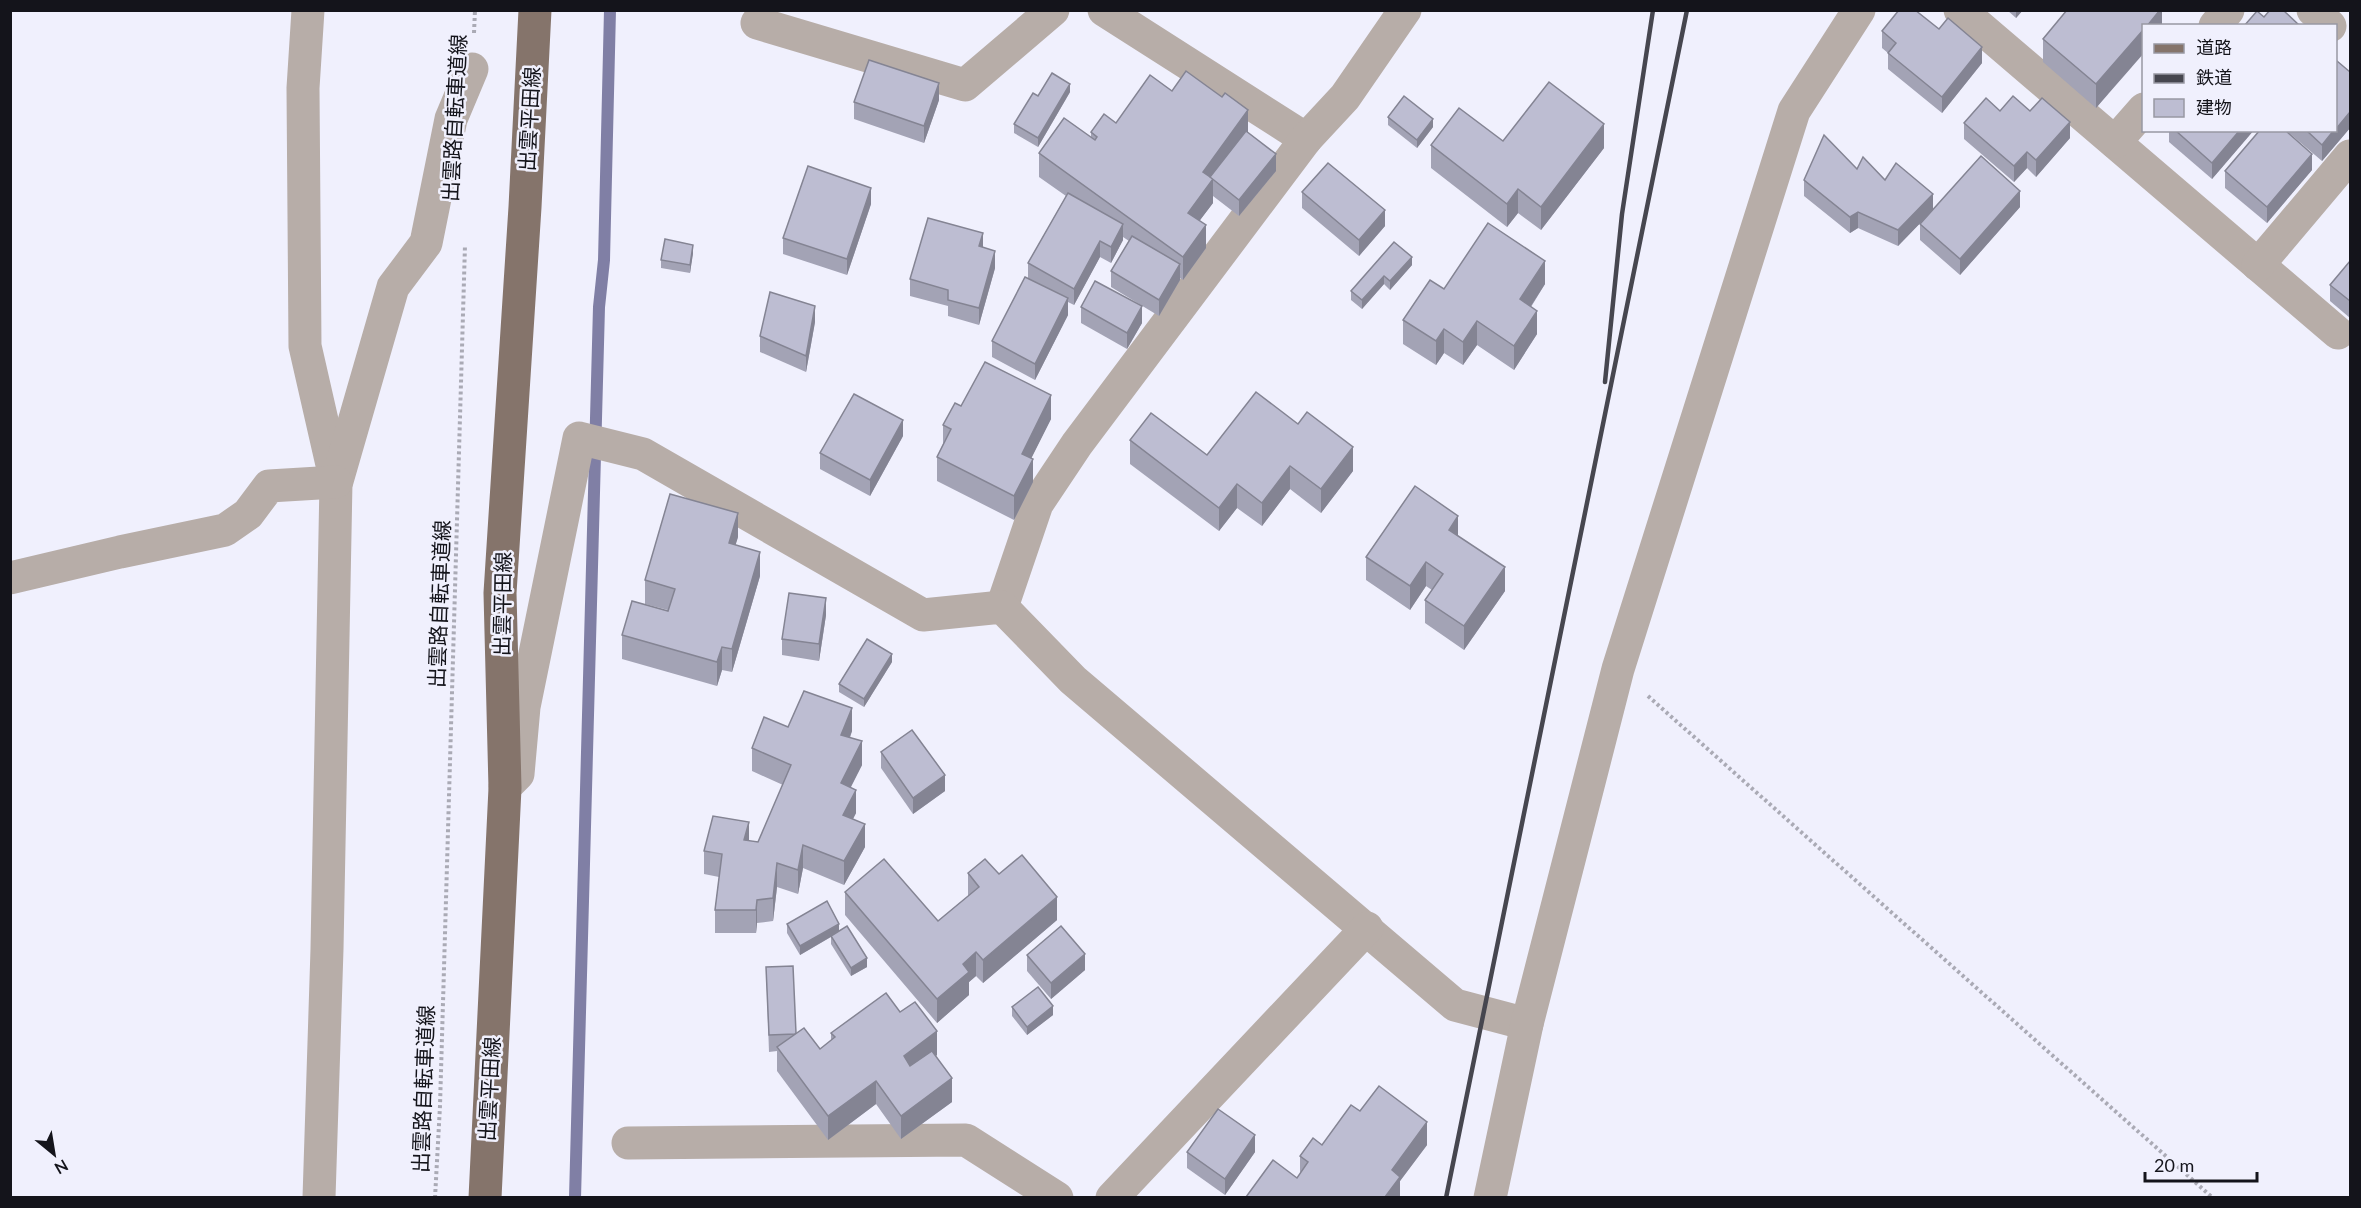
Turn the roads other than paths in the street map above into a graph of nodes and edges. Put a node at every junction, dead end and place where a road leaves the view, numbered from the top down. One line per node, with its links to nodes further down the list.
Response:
1 (308, 10): 22 (street)
2 (535, 10): 25 (main road, 出雲平田線)
3 (1053, 10): 10 (street)
4 (1104, 10): 17 (street)
5 (1405, 10): 17 (street)
6 (1859, 10): 27 (street)
7 (1960, 10): 18 (street)
8 (2228, 10): 11 (street)
9 (2313, 10): 12 (street)
10 (756, 23)
11 (2218, 24)
12 (2328, 24)
13 (2337, 31): 14 (street)
14 (2350, 43)
15 (472, 69): 22 (street)
16 (2142, 111): 18 (street)
17 (1306, 138): 24 (street)
18 (2115, 142): 20 (street)
19 (2350, 156): 20 (street)
20 (2258, 265): 21 (street)
21 (2338, 333)
22 (336, 482): 23 (street); 29 (street)
23 (10, 578)
24 (1002, 607): 25 (street); 26 (street)
25 (505, 788): 30 (main road, 出雲平田線)
26 (1366, 928): 27 (street); 32 (street)
27 (1527, 1024): 33 (street)
28 (628, 1143): 31 (street)
29 (319, 1197)
30 (485, 1197)
31 (1057, 1197)
32 (1112, 1197)
33 (1490, 1197)

